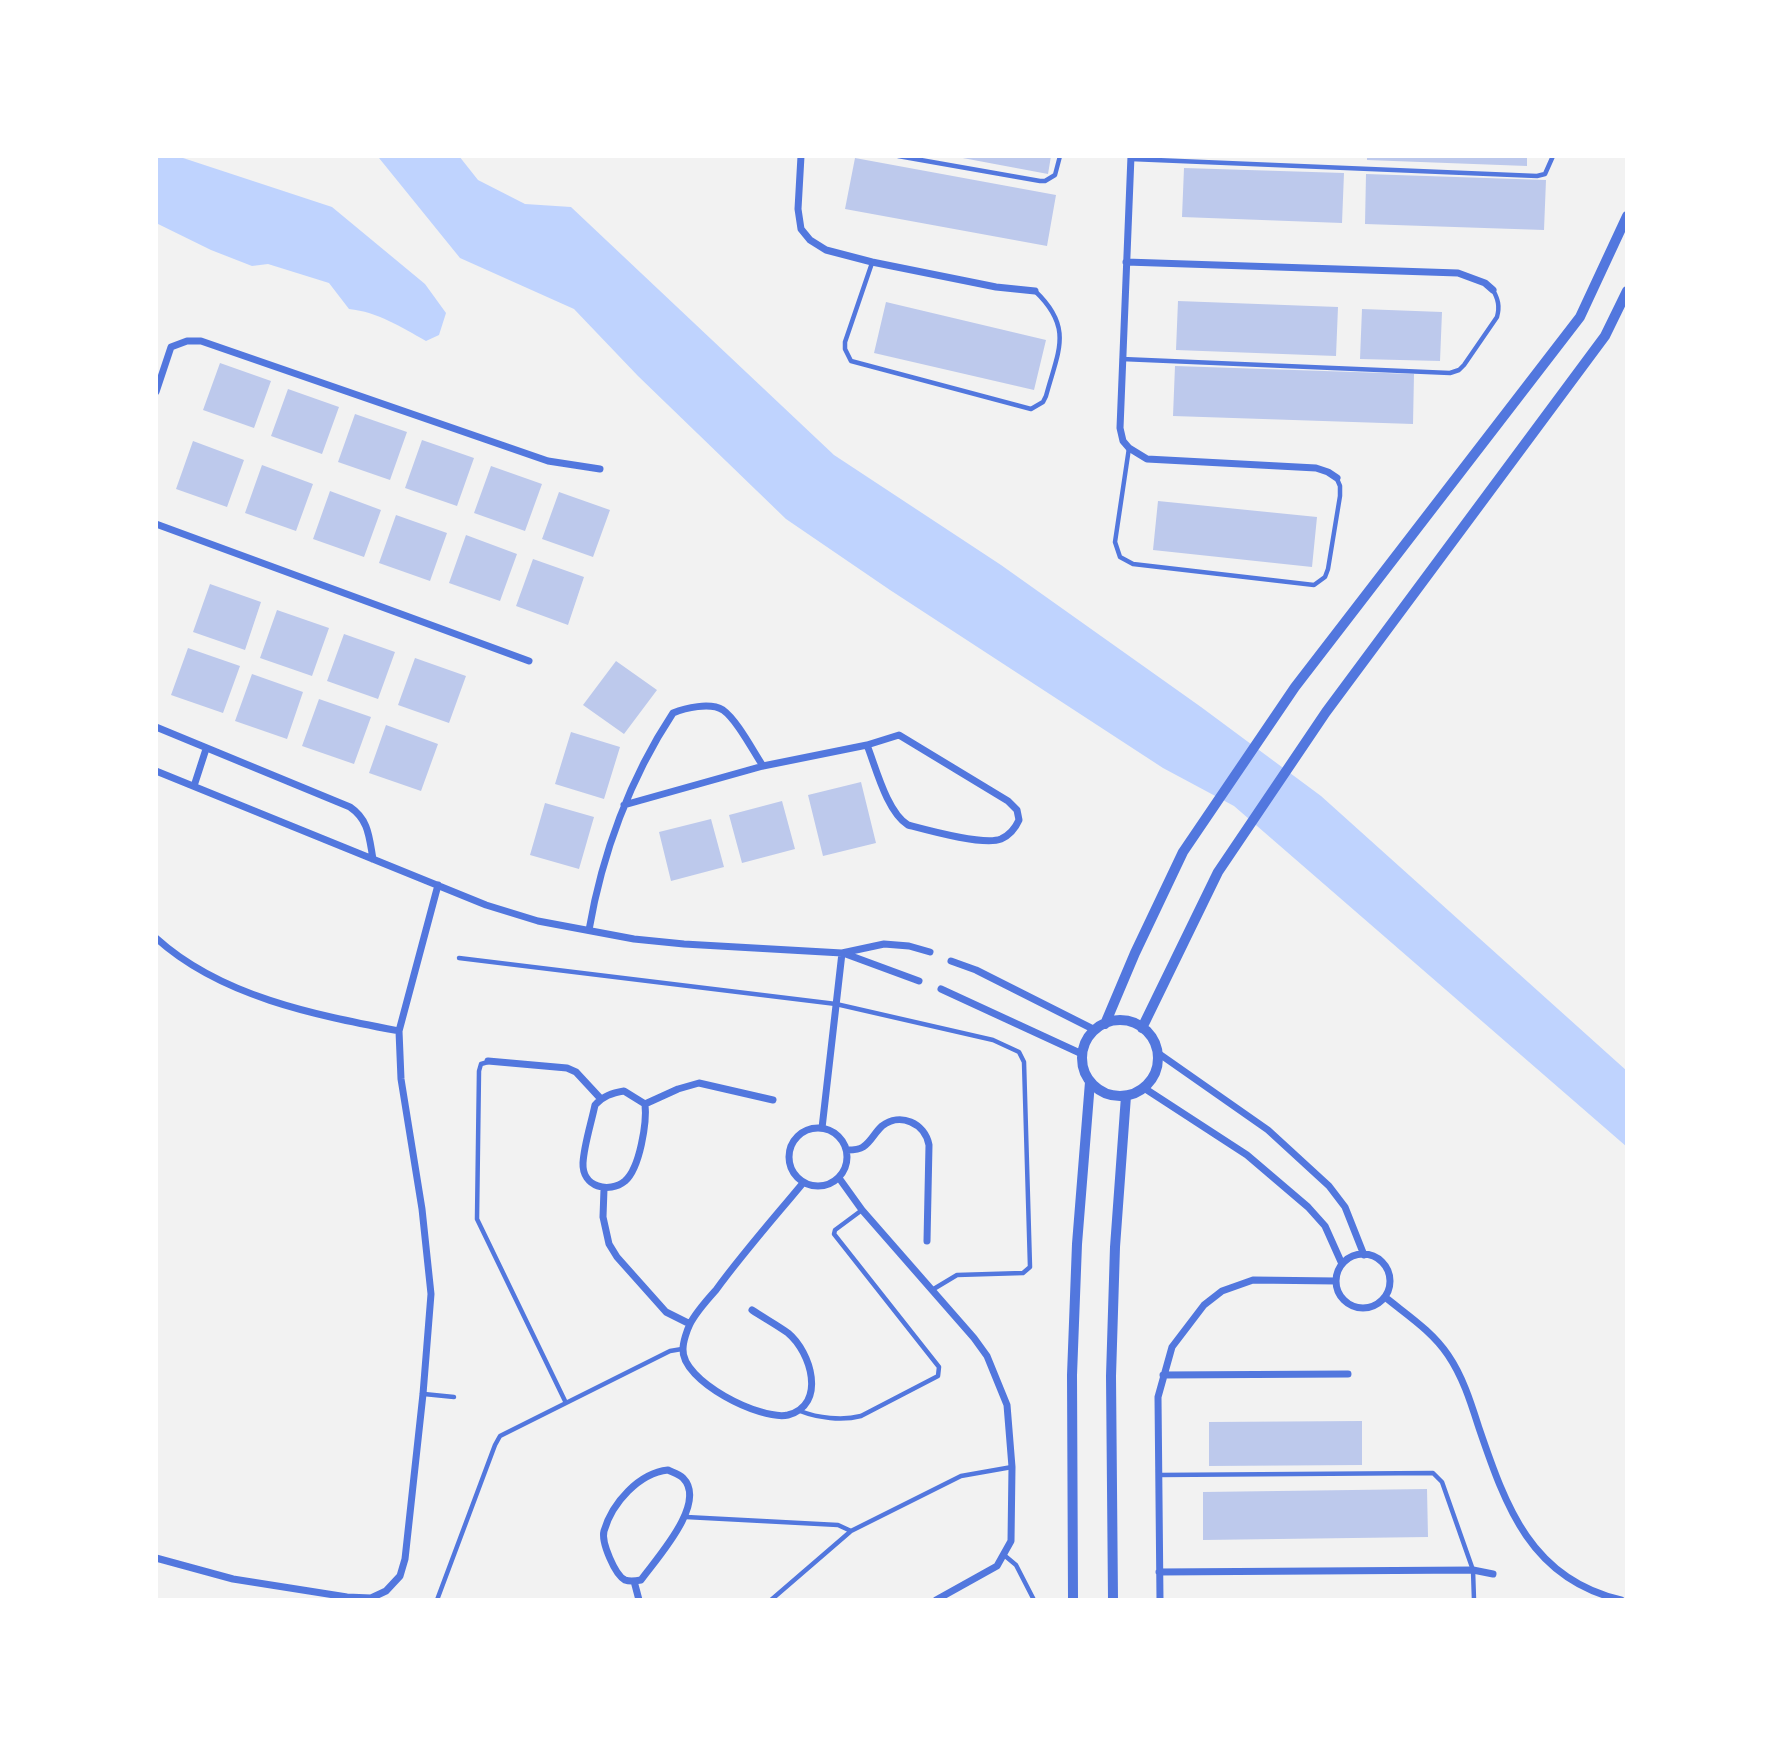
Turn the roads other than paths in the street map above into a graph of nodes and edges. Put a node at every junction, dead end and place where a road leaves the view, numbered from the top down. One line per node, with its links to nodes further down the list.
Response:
1 (801, 156): 7 (street)
2 (898, 156): 3 (lane)
3 (1060, 156)
4 (1553, 156): 5 (lane)
5 (1131, 157): 8 (street)
6 (1627, 216): 37 (street)
7 (872, 262): 10 (street); 10 (lane)
8 (1126, 262): 9 (street); 12 (street)
9 (1493, 290): 12 (lane)
10 (1035, 291)
11 (1627, 291): 38 (street)
12 (1121, 359): 14 (street)
13 (156, 392): 15 (street)
14 (1129, 448): 16 (street); 16 (lane)
15 (600, 469)
16 (1336, 478)
17 (156, 524): 18 (street)
18 (529, 661)
19 (156, 727): 21 (street)
20 (867, 745): 20 (street); 22 (street)
21 (206, 749): 24 (street); 26 (street)
22 (763, 766): 25 (street); 25 (street)
23 (156, 771): 24 (street)
24 (194, 786): 26 (street)
25 (624, 805): 28 (street)
26 (373, 859): 27 (street)
27 (438, 886): 28 (street); 39 (street)
28 (589, 930): 31 (street)
29 (156, 938): 39 (street)
30 (930, 952): 31 (street)
31 (842, 953): 34 (street); 36 (street)
32 (459, 958): 36 (lane)
33 (951, 961): 37 (street)
34 (919, 981)
35 (941, 989): 41 (street)
36 (836, 1004): 49 (street); 59 (lane)
37 (1100, 1027): 38 (street); 41 (street)
38 (1142, 1028): 40 (street)
39 (399, 1031): 66 (street)
40 (1158, 1053): 44 (street); 56 (street)
41 (1082, 1054): 43 (street)
42 (488, 1061): 46 (street); 68 (lane)
43 (1090, 1082): 45 (street); 86 (street)
44 (1144, 1088): 45 (street); 57 (street)
45 (1126, 1096): 87 (street)
46 (601, 1099): 48 (street); 53 (street)
47 (773, 1100): 48 (street)
48 (645, 1104): 53 (street)
49 (822, 1129): 50 (street); 52 (street)
50 (847, 1150): 51 (street); 55 (street)
51 (839, 1178): 52 (street); 54 (street)
52 (803, 1183): 62 (street)
53 (604, 1189): 62 (street)
54 (862, 1210): 59 (street); 69 (lane)
55 (927, 1241)
56 (1364, 1255): 57 (street); 60 (street)
57 (1342, 1264): 58 (street)
58 (1336, 1281): 60 (street); 65 (street)
59 (932, 1290): 70 (street)
60 (1385, 1297): 90 (street)
61 (752, 1310): 69 (street)
62 (690, 1324): 63 (street)
63 (682, 1349): 68 (lane); 69 (street)
64 (1348, 1374): 65 (street)
65 (1163, 1375): 71 (street)
66 (423, 1394): 67 (lane); 80 (street)
67 (454, 1397)
68 (566, 1403): 81 (lane)
69 (800, 1411)
70 (1012, 1467): 73 (lane); 74 (street)
71 (1158, 1475): 76 (lane); 77 (street)
72 (686, 1517): 73 (lane); 79 (street); 79 (street)
73 (851, 1531): 83 (lane)
74 (1004, 1555): 84 (street); 85 (lane)
75 (156, 1558): 80 (street)
76 (1473, 1570): 77 (street); 78 (street); 89 (lane)
77 (1159, 1573): 88 (street)
78 (1493, 1574)
79 (634, 1581): 82 (street)
80 (347, 1599)
81 (437, 1600)
82 (639, 1600)
83 (771, 1600)
84 (936, 1600)
85 (1034, 1600)
86 (1073, 1600)
87 (1113, 1600)
88 (1160, 1600)
89 (1474, 1600)
90 (1621, 1600)

